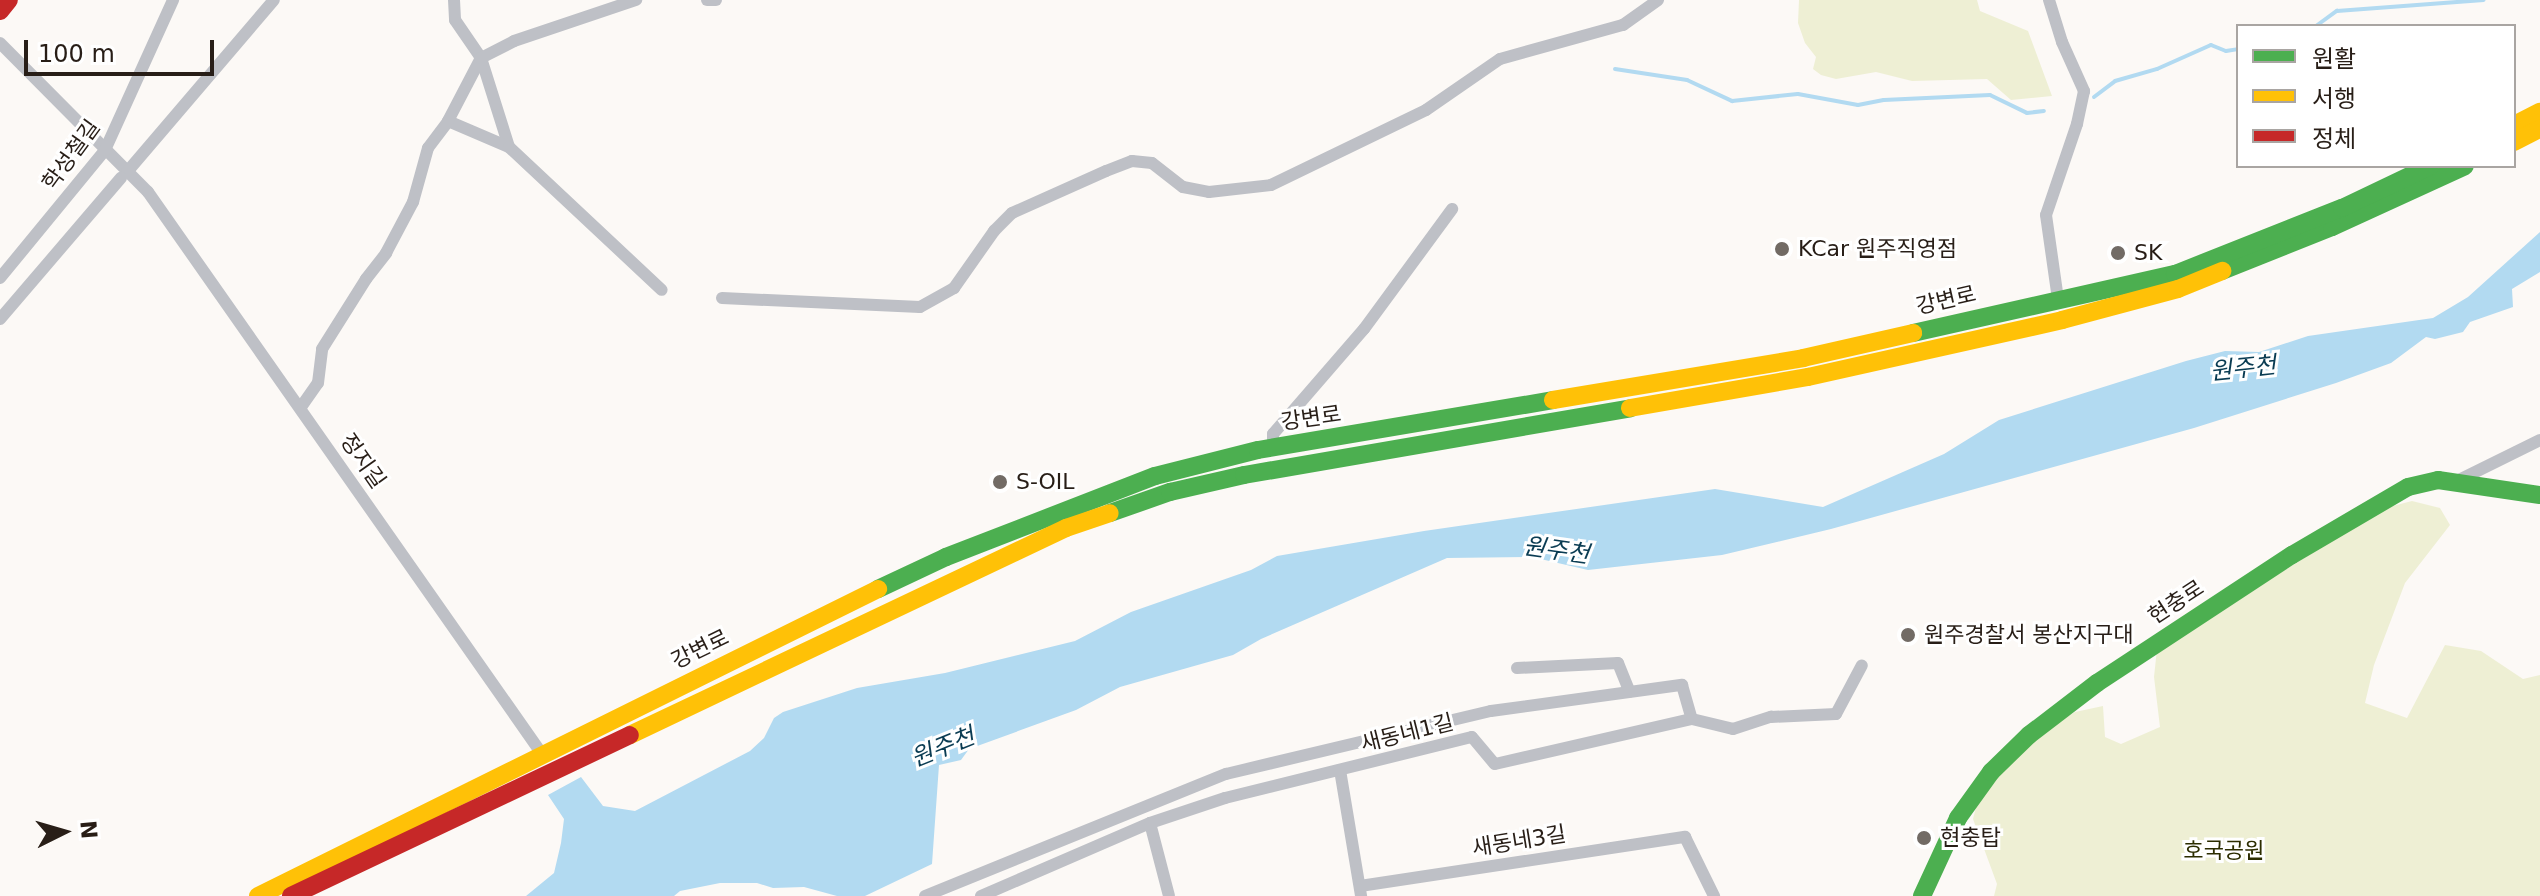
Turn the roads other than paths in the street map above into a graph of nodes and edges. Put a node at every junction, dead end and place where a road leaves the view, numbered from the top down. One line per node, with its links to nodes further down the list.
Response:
1 (9, 0): 10 (street)
2 (173, 0): 19 (street, 학성철길)
3 (274, 0): 22 (street)
4 (454, 0): 12 (street)
5 (636, 0): 12 (street)
6 (707, 0): 7 (street)
7 (716, 0)
8 (1658, 0): 26 (street)
9 (2049, 0): 27 (street)
10 (0, 11)
11 (0, 43): 19 (street, 정지길)
12 (481, 58): 14 (street); 18 (street)
13 (2540, 112): 15 (street)
14 (448, 121): 18 (street); 30 (street)
15 (2516, 124)
16 (2540, 129): 17 (street)
17 (2516, 141)
18 (509, 147): 25 (street)
19 (105, 150): 22 (street, 정지길); 24 (street, 학성철길)
20 (2426, 168): 27 (street, 강변로)
21 (2461, 168): 29 (street, 강변로)
22 (124, 175): 28 (street); 30 (street, 정지길)
23 (1452, 209): 32 (street)
24 (0, 278)
25 (662, 290)
26 (722, 298)
27 (2058, 299): 29 (street); 32 (street, 강변로)
28 (0, 319)
29 (2062, 320): 39 (street, 강변로)
30 (301, 407): 39 (street, 정지길)
31 (2540, 440): 33 (street)
32 (1273, 447): 39 (street, 강변로)
33 (2455, 482): 34 (street, 현충로); 49 (street, 현충로)
34 (2540, 495)
35 (1862, 665): 38 (street, 새동네1길)
36 (1517, 668): 37 (street)
37 (1630, 692): 38 (street); 45 (street)
38 (1692, 719): 40 (street, 새동네1길)
39 (547, 762): 43 (street, 강변로); 44 (street, 강변로)
40 (1340, 770): 41 (street, 새동네1길); 42 (street)
41 (1150, 823): 46 (street, 새동네1길); 47 (street)
42 (1361, 891): 48 (street, 새동네3길)
43 (258, 896)
44 (291, 896)
45 (925, 896)
46 (981, 896)
47 (1169, 896)
48 (1714, 896)
49 (1922, 896)

